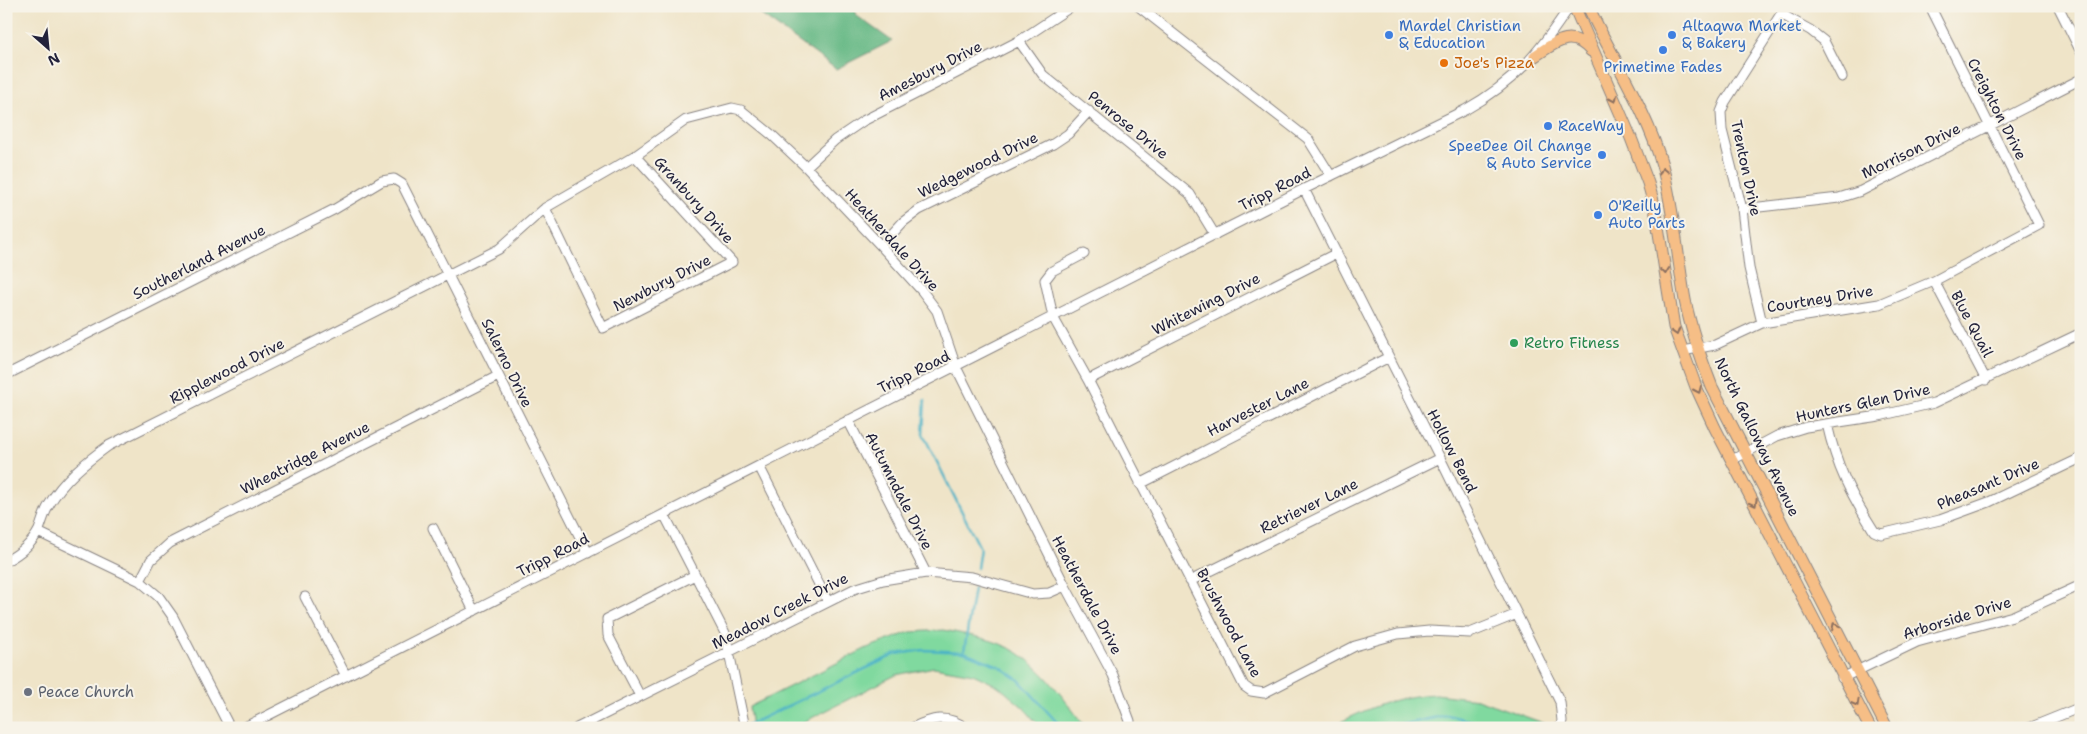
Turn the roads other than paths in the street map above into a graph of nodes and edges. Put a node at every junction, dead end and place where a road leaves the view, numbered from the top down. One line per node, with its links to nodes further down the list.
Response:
1 (1072, 6): 8 (street, Amesbury Drive)
2 (1138, 6): 18 (street)
3 (1572, 6): 10 (street, Tripp Road); 11 (main road, North Galloway Avenue)
4 (1588, 6): 25 (main road, North Galloway Avenue, one-way to 4)
5 (1930, 6): 15 (street, Creighton Drive)
6 (2058, 6): 9 (street)
7 (1784, 10): 12 (street); 22 (street, Trenton Drive)
8 (1019, 41): 14 (street, Penrose Drive); 17 (street, Amesbury Drive)
9 (2081, 52)
10 (1535, 56): 11 (main road); 18 (street, Tripp Road)
11 (1596, 56): 26 (main road, North Galloway Avenue, one-way to 26)
12 (1842, 77)
13 (2081, 79): 15 (street, Morrison Drive)
14 (1089, 111): 24 (street, Penrose Drive); 27 (street, Wedgewood Drive)
15 (1990, 127): 22 (street, Morrison Drive); 23 (street, Creighton Drive)
16 (635, 156): 17 (street, Heatherdale Drive); 21 (street, Heatherdale Drive); 31 (street, Granbury Drive)
17 (806, 167): 27 (street, Heatherdale Drive)
18 (1331, 176): 20 (street, Tripp Road)
19 (402, 184): 32 (street, Salerno Drive); 41 (street, Southerland Avenue)
20 (1304, 189): 24 (street, Tripp Road); 29 (street, Hollow Bend)
21 (545, 208): 28 (street, Heatherdale Drive); 31 (street, Newbury Drive)
22 (1742, 209): 35 (street, Trenton Drive)
23 (2039, 224): 33 (street, Courtney Drive)
24 (1215, 235): 34 (street, Tripp Road)
25 (1676, 236): 26 (main road); 37 (main road, North Galloway Avenue)
26 (1660, 238): 38 (main road, North Galloway Avenue, one-way to 38)
27 (881, 246): 40 (street, Heatherdale Drive)
28 (500, 249): 32 (street, Ripplewood Drive)
29 (1336, 253): 39 (street, Hollow Bend); 43 (street, Whitewing Drive)
30 (1084, 254): 34 (street, Brushwood Lane)
31 (732, 262)
32 (448, 275): 42 (street, Salerno Drive); 55 (street, Ripplewood Drive)
33 (1934, 281): 35 (street, Courtney Drive); 44 (street, Blue Quail)
34 (1053, 317): 40 (street, Tripp Road); 43 (street, Brushwood Lane)
35 (1762, 323): 37 (street, Courtney Drive)
36 (2081, 333): 44 (street, Hunters Glen Drive)
37 (1697, 348): 38 (street, Courtney Drive); 47 (main road, North Galloway Avenue)
38 (1682, 351): 50 (main road, North Galloway Avenue, one-way to 50)
39 (1389, 357): 48 (street, Hollow Bend); 52 (street, Harvester Lane)
40 (956, 367): 45 (street, Tripp Road); 63 (street, Heatherdale Drive)
41 (6, 375)
42 (498, 376): 56 (street, Salerno Drive); 60 (street, Wheatridge Avenue)
43 (1088, 380): 52 (street, Brushwood Lane)
44 (1986, 380): 46 (street, Hunters Glen Drive)
45 (848, 420): 51 (street, Tripp Road); 58 (street, Autumndale Drive)
46 (1828, 424): 47 (street, Hunters Glen Drive); 49 (street, Pheasant Drive)
47 (1745, 452): 50 (street, Hunters Glen Drive); 69 (main road, North Galloway Avenue, one-way to 47)
48 (1440, 458): 61 (street, Retriever Lane); 67 (street, Hollow Bend)
49 (2081, 458)
50 (1732, 460): 71 (main road, North Galloway Avenue, one-way to 71)
51 (759, 466): 53 (street, Tripp Road); 65 (street)
52 (1140, 484): 61 (street, Brushwood Lane)
53 (664, 514): 56 (street, Tripp Road); 59 (street)
54 (433, 528): 66 (street)
55 (38, 532): 57 (street, Ripplewood Drive); 60 (street)
56 (588, 553): 66 (street, Tripp Road)
57 (6, 561)
58 (926, 573): 63 (street, Meadow Creek Drive); 65 (street, Meadow Creek Drive)
59 (694, 575): 68 (street); 72 (street)
60 (140, 581): 74 (street)
61 (1190, 581): 67 (street, Brushwood Lane)
62 (2081, 585): 69 (street, Arborside Drive)
63 (1065, 586): 80 (street, Heatherdale Drive)
64 (306, 597): 70 (street)
65 (828, 602): 68 (street, Meadow Creek Drive)
66 (474, 611): 70 (street, Tripp Road)
67 (1517, 614): 81 (street, Hollow Bend)
68 (730, 652): 72 (street, Meadow Creek Drive); 77 (street)
69 (1857, 670): 71 (street, Arborside Drive); 83 (main road, North Galloway Avenue)
70 (346, 676): 75 (street, Tripp Road)
71 (1842, 678): 82 (main road, North Galloway Avenue, one-way to 82)
72 (640, 696): 76 (street, Meadow Creek Drive)
73 (2081, 707): 84 (street)
74 (230, 728)
75 (243, 728)
76 (577, 728)
77 (744, 728)
78 (912, 728): 79 (street)
79 (966, 728)
80 (1129, 728)
81 (1560, 728)
82 (1870, 728)
83 (1887, 728)
84 (2029, 728)

